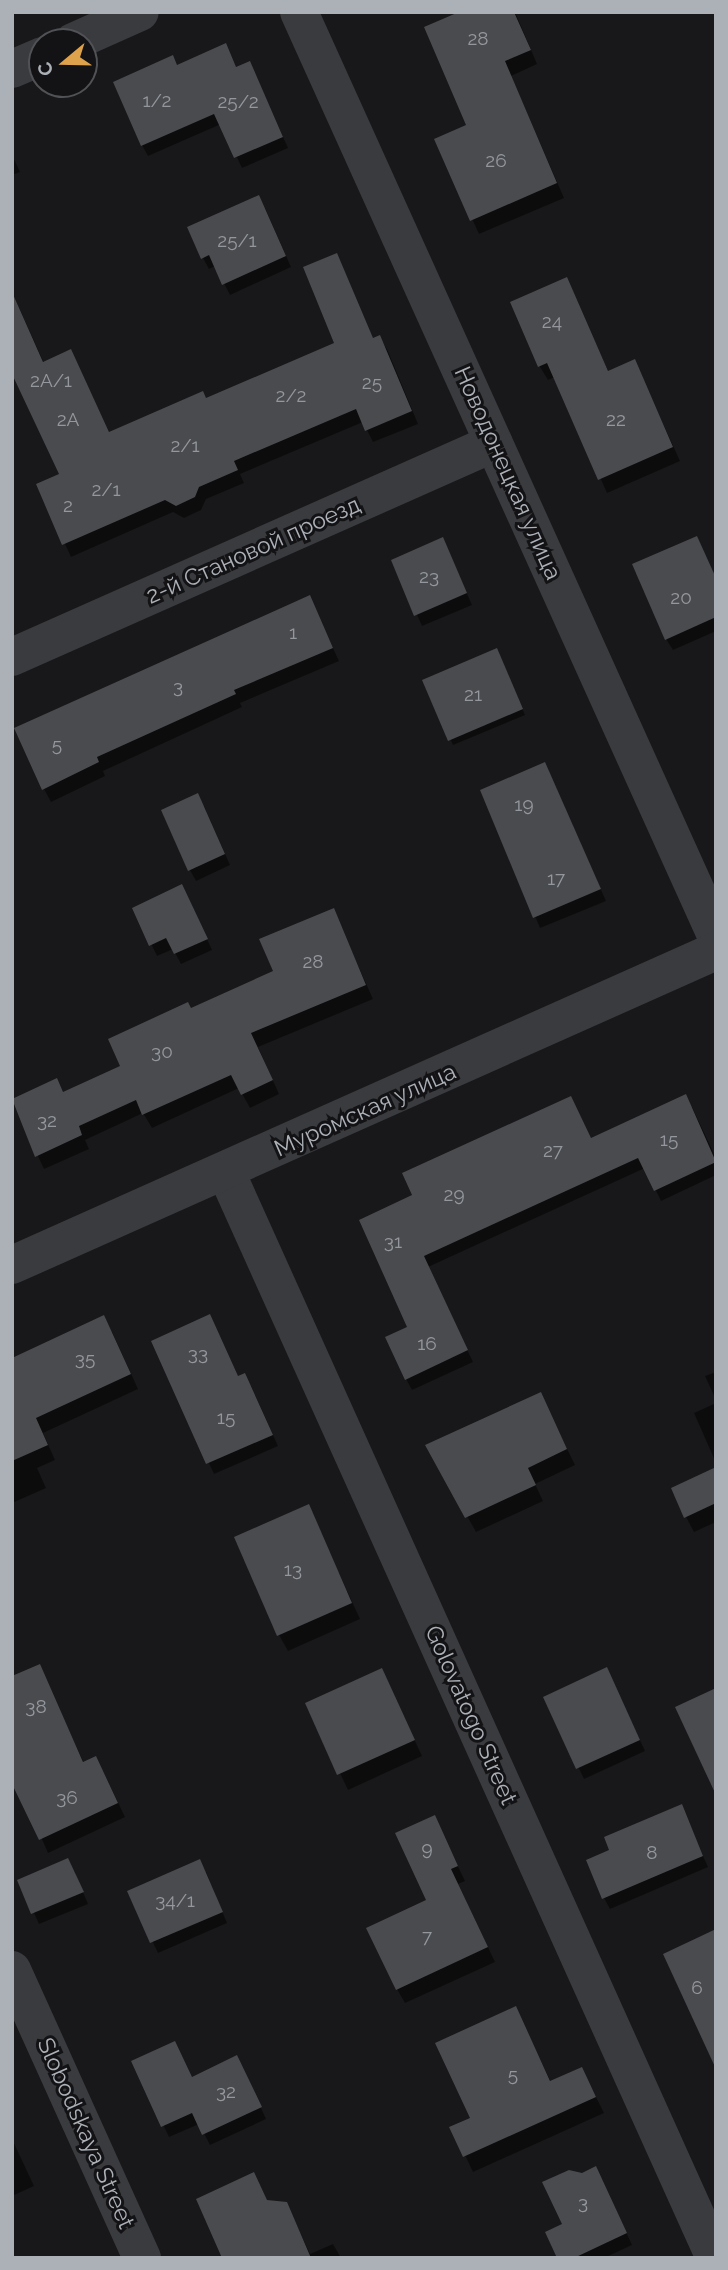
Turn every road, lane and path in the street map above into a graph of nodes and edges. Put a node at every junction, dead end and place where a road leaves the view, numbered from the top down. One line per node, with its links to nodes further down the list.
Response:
1 (140, 12): 3 (street)
2 (299, 12): 4 (street, Новодонецкая улица)
3 (98, 31)
4 (494, 443): 5 (street, 2-й Становой проезд); 6 (street, Новодонецкая улица)
5 (12, 657)
6 (716, 934)
7 (716, 951): 8 (street, Муромская улица)
8 (226, 1172): 9 (street, Муромская улица); 12 (street, Golovatogo Street)
9 (12, 1265)
10 (12, 1970): 11 (street, Slobodskaya Street)
11 (142, 2258)
12 (715, 2258)

